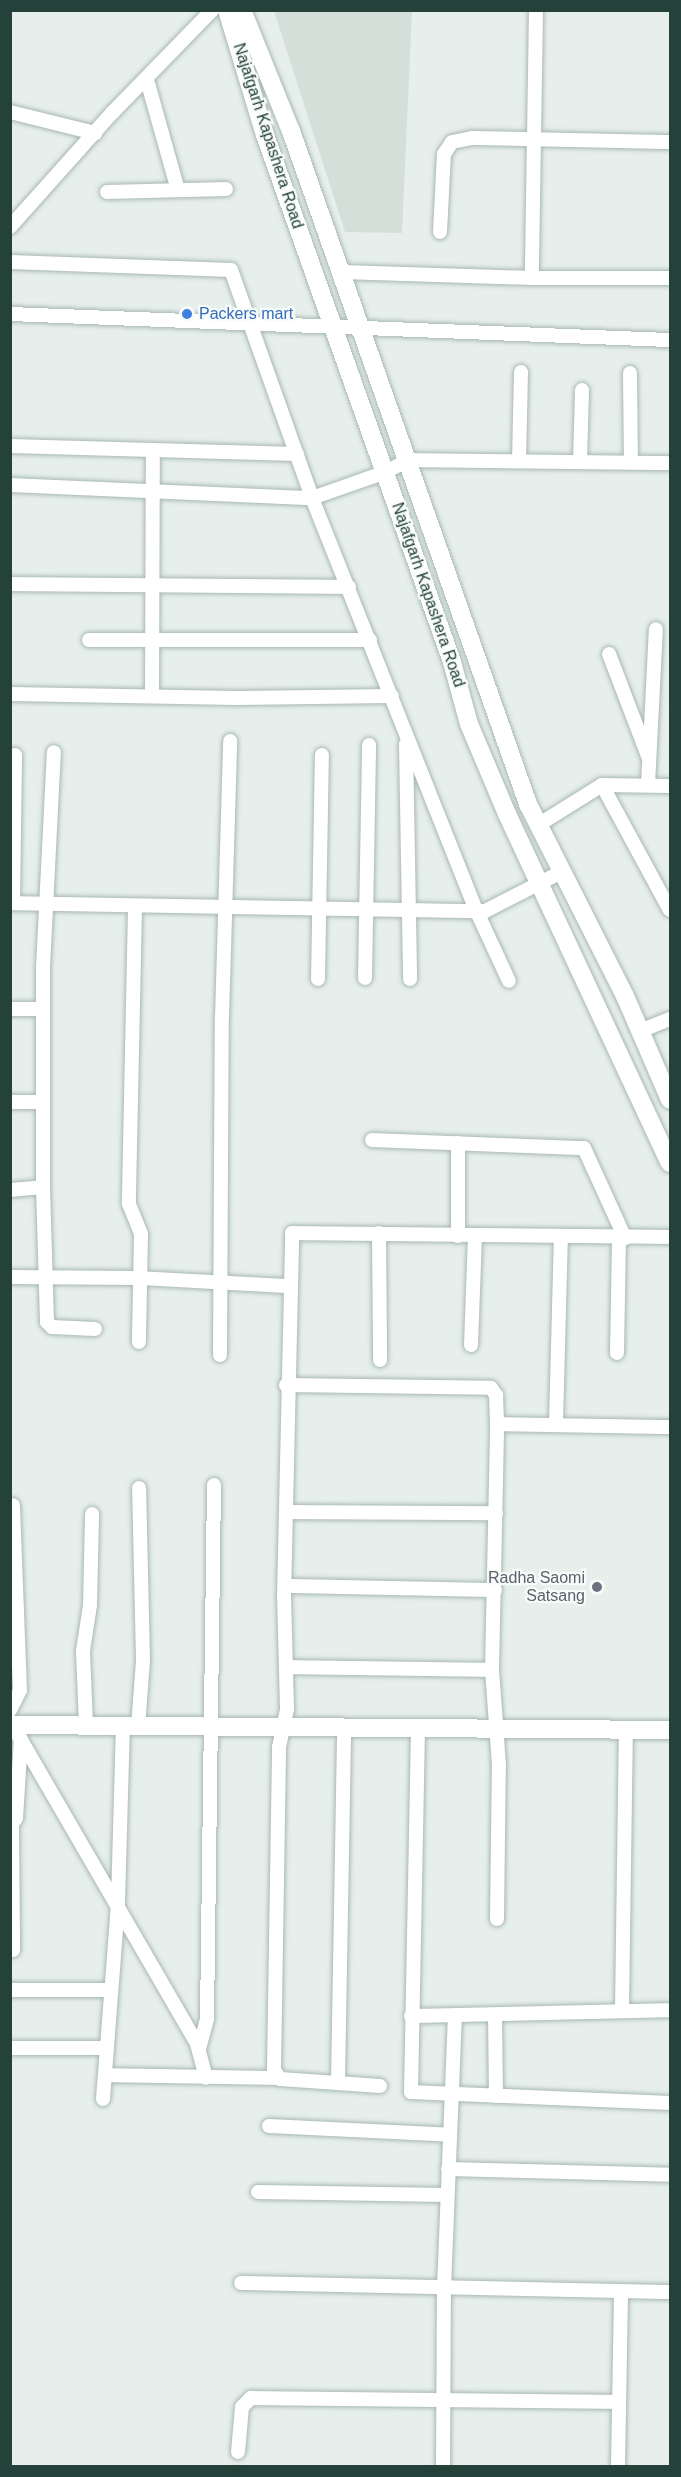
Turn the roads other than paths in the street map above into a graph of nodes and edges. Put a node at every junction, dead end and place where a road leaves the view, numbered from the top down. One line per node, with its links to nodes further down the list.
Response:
1 (212, 10): 5 (street)
2 (227, 10): 21 (main road, Najafgarh Kapashera Road)
3 (242, 10): 16 (main road, Najafgarh Kapashera Road)
4 (536, 10): 8 (street)
5 (147, 80): 7 (street); 11 (street)
6 (10, 112): 7 (street)
7 (95, 133): 13 (street)
8 (534, 139): 9 (street); 14 (street); 17 (street)
9 (670, 142)
10 (226, 189): 11 (street)
11 (178, 190): 12 (street)
12 (107, 192)
13 (10, 227)
14 (440, 232)
15 (10, 262): 20 (street)
16 (342, 272): 17 (street); 22 (main road, Najafgarh Kapashera Road)
17 (531, 278): 18 (street)
18 (670, 278)
19 (10, 314): 20 (street)
20 (253, 327): 21 (street); 29 (street)
21 (335, 328): 22 (street); 35 (main road, Najafgarh Kapashera Road)
22 (362, 330): 23 (street); 30 (main road, Najafgarh Kapashera Road)
23 (670, 340)
24 (521, 372): 31 (street)
25 (630, 373): 33 (street)
26 (582, 390): 32 (street)
27 (10, 446): 28 (street)
28 (153, 452): 29 (street); 37 (street)
29 (297, 454): 38 (street)
30 (408, 460): 31 (street); 35 (street); 60 (main road, Najafgarh Kapashera Road)
31 (519, 461): 32 (street)
32 (580, 462): 33 (street)
33 (631, 462): 34 (street)
34 (670, 463)
35 (386, 472): 38 (street); 61 (main road, Najafgarh Kapashera Road)
36 (10, 485): 37 (street)
37 (152, 491): 38 (street); 40 (street)
38 (312, 498): 41 (street)
39 (10, 584): 40 (street)
40 (152, 585): 41 (street); 44 (street)
41 (349, 587): 45 (street)
42 (656, 629): 56 (street)
43 (89, 639): 44 (street)
44 (152, 639): 45 (street); 48 (street)
45 (370, 640): 49 (street)
46 (609, 654): 56 (street)
47 (10, 694): 48 (street)
48 (152, 696): 49 (street)
49 (392, 696): 50 (street)
50 (406, 733): 71 (street); 73 (street)
51 (230, 741): 68 (street)
52 (369, 746): 70 (street)
53 (54, 752): 66 (street)
54 (15, 755): 65 (street)
55 (322, 755): 69 (street)
56 (650, 760): 58 (street)
57 (603, 785): 58 (street); 62 (street); 72 (street)
58 (648, 785): 59 (street)
59 (670, 786)
60 (528, 804): 61 (main road); 62 (main road, Najafgarh Kapashera Road)
61 (507, 814): 64 (main road, Najafgarh Kapashera Road)
62 (538, 825): 63 (main road, Najafgarh Kapashera Road)
63 (563, 871): 64 (street); 81 (main road, Najafgarh Kapashera Road)
64 (541, 883): 71 (street); 87 (main road, Najafgarh Kapashera Road)
65 (12, 903): 66 (street)
66 (48, 905): 67 (street); 79 (street)
67 (135, 908): 68 (street); 98 (street)
68 (227, 909): 69 (street); 99 (street)
69 (321, 909): 70 (street); 75 (street)
70 (368, 910): 73 (street); 74 (street)
71 (476, 910): 73 (street); 77 (street)
72 (670, 910)
73 (411, 911): 76 (street)
74 (365, 978)
75 (318, 979)
76 (410, 979)
77 (509, 981)
78 (10, 1009): 79 (street)
79 (43, 1010): 84 (street)
80 (670, 1019): 81 (street)
81 (640, 1031): 82 (main road, Najafgarh Kapashera Road)
82 (670, 1100)
83 (10, 1102): 84 (street)
84 (43, 1102): 88 (street)
85 (372, 1140): 86 (street)
86 (458, 1143): 91 (street); 95 (street)
87 (670, 1163)
88 (43, 1187): 89 (street); 97 (street)
89 (10, 1190)
90 (378, 1233): 91 (street); 100 (street); 106 (street)
91 (458, 1236): 92 (street)
92 (475, 1236): 94 (street); 103 (street)
93 (670, 1237): 95 (street)
94 (561, 1238): 95 (street); 108 (street)
95 (622, 1238): 104 (street)
96 (10, 1277): 97 (street)
97 (46, 1278): 98 (street); 101 (street)
98 (140, 1278): 99 (street); 102 (street)
99 (221, 1281): 100 (street); 105 (street)
100 (288, 1286): 107 (street)
101 (95, 1329)
102 (140, 1342)
103 (471, 1345)
104 (616, 1353)
105 (220, 1355)
106 (380, 1360)
107 (286, 1385): 109 (street); 114 (street)
108 (556, 1423): 109 (street); 110 (street)
109 (497, 1424): 115 (street)
110 (670, 1427)
111 (214, 1485): 124 (street)
112 (139, 1488): 123 (street)
113 (13, 1505): 121 (street)
114 (286, 1512): 115 (street); 117 (street)
115 (496, 1513): 118 (street)
116 (92, 1514): 122 (street)
117 (287, 1586): 118 (street); 119 (street)
118 (495, 1590): 120 (street)
119 (286, 1667): 120 (street); 127 (street)
120 (492, 1670): 128 (street)
121 (13, 1724): 122 (main road); 131 (street); 132 (street)
122 (86, 1725): 123 (main road)
123 (131, 1727): 124 (main road); 132 (street)
124 (212, 1728): 127 (main road); 145 (street)
125 (344, 1729): 126 (main road); 127 (main road); 149 (street)
126 (417, 1729): 128 (main road); 142 (street)
127 (282, 1730): 148 (street)
128 (496, 1730): 129 (main road); 133 (street)
129 (626, 1730): 130 (main road); 138 (street)
130 (670, 1730)
131 (11, 1826): 134 (street)
132 (118, 1902): 137 (street); 145 (street)
133 (497, 1919)
134 (12, 1920): 135 (street)
135 (13, 1950)
136 (10, 1990): 137 (street)
137 (111, 1990): 144 (street)
138 (622, 2009): 139 (street); 141 (street)
139 (670, 2010)
140 (454, 2015): 141 (street); 142 (street); 151 (street)
141 (495, 2015): 152 (street)
142 (411, 2016): 151 (street)
143 (10, 2048): 144 (street)
144 (107, 2048): 146 (street)
145 (199, 2049): 147 (street)
146 (105, 2075): 147 (street); 153 (street)
147 (206, 2078): 148 (street)
148 (277, 2078): 149 (street)
149 (339, 2081): 150 (street)
150 (380, 2086)
151 (453, 2096): 152 (street); 156 (street)
152 (496, 2096): 154 (street)
153 (103, 2099)
154 (670, 2103)
155 (269, 2126): 156 (street)
156 (450, 2135): 157 (street)
157 (448, 2169): 158 (street); 160 (street)
158 (670, 2175)
159 (258, 2192): 160 (street)
160 (447, 2195): 162 (street)
161 (241, 2283): 162 (street)
162 (444, 2288): 164 (street); 165 (street)
163 (670, 2292): 164 (street)
164 (621, 2293): 166 (street)
165 (443, 2398): 166 (street); 167 (street); 168 (street)
166 (619, 2402): 169 (street)
167 (238, 2452)
168 (443, 2466)
169 (618, 2466)

